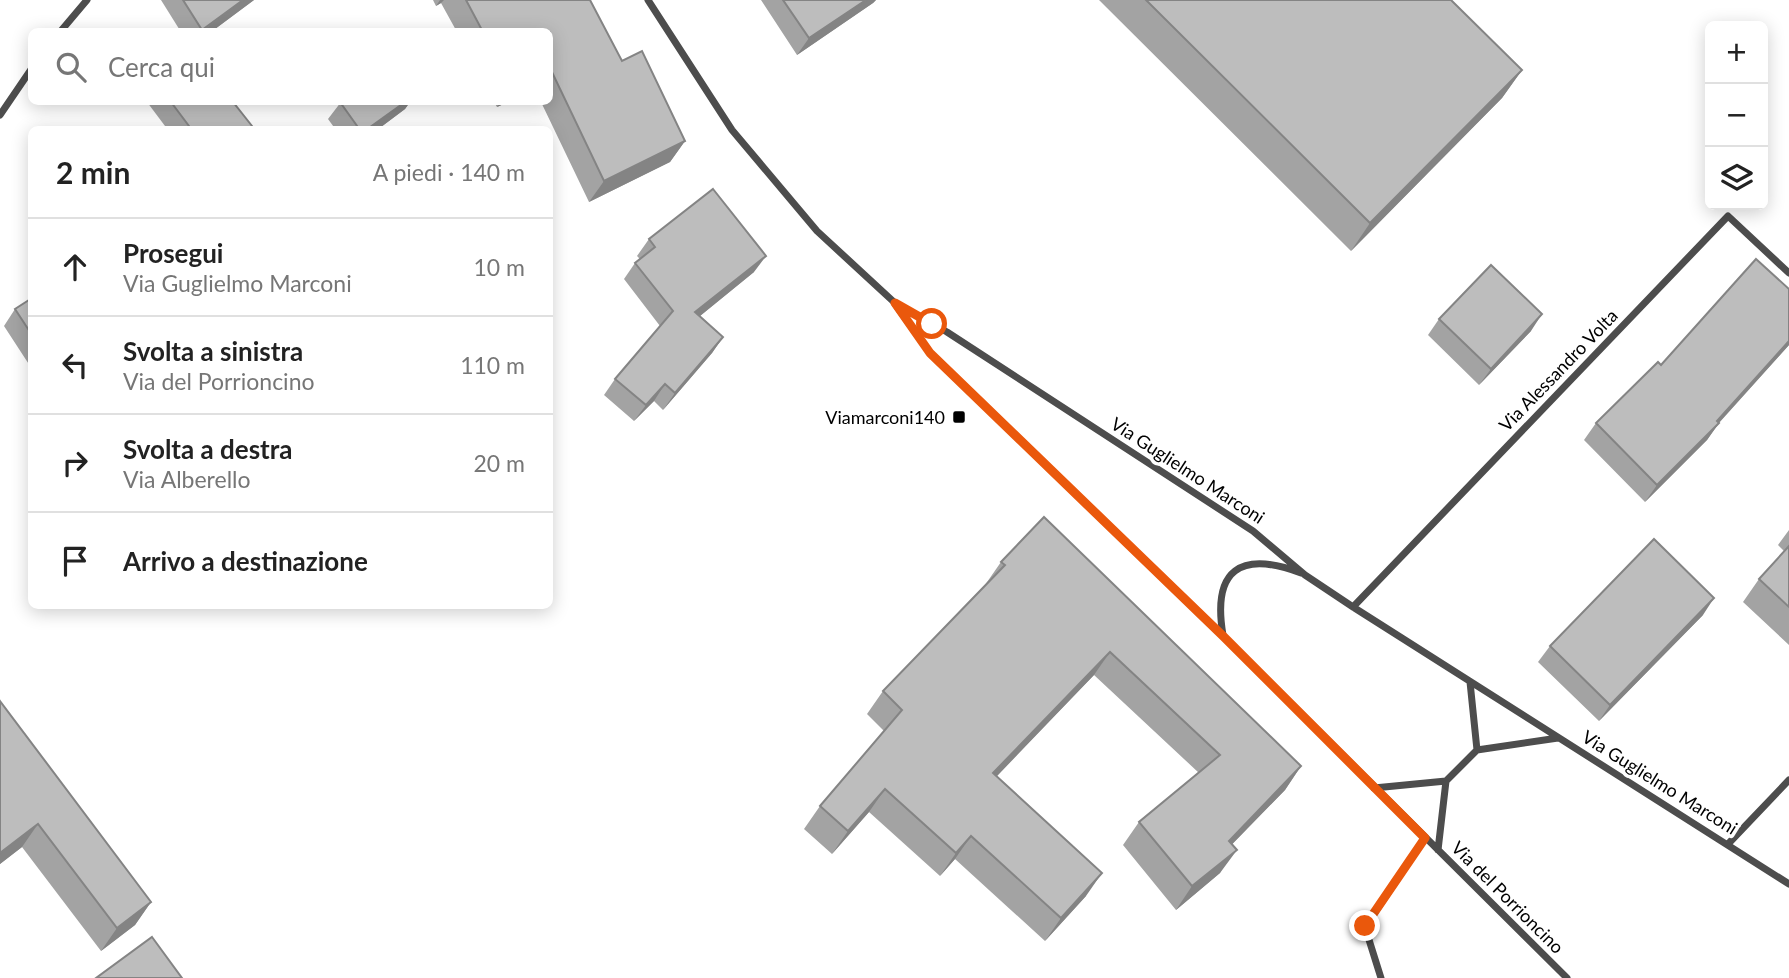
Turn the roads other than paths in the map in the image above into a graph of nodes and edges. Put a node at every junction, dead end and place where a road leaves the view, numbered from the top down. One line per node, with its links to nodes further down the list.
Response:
1 (87, 0): 3 (street)
2 (648, 0): 7 (street, Via Guglielmo Marconi)
3 (63, 28)
4 (28, 74): 5 (street)
5 (0, 115)
6 (1789, 273): 9 (street, Via Alessandro Volta)
7 (895, 303): 8 (street, Via Guglielmo Marconi); 10 (street, Via del Porrioncino)
8 (1305, 575): 9 (street, Via Guglielmo Marconi); 10 (street)
9 (1353, 607): 11 (street, Via Guglielmo Marconi)
10 (1223, 636): 16 (street, Via del Porrioncino)
11 (1470, 682): 12 (street, Via Guglielmo Marconi); 13 (street)
12 (1559, 738): 13 (street); 18 (street, Via Guglielmo Marconi)
13 (1477, 750): 15 (street)
14 (1789, 780): 18 (street)
15 (1446, 782): 16 (street); 19 (street)
16 (1374, 788): 17 (street, Via del Porrioncino)
17 (1425, 838): 19 (street, Via del Porrioncino); 21 (street)
18 (1729, 843): 20 (street, Via Guglielmo Marconi)
19 (1438, 850): 22 (street, Via del Porrioncino)
20 (1789, 884)
21 (1381, 978)
22 (1567, 978)

